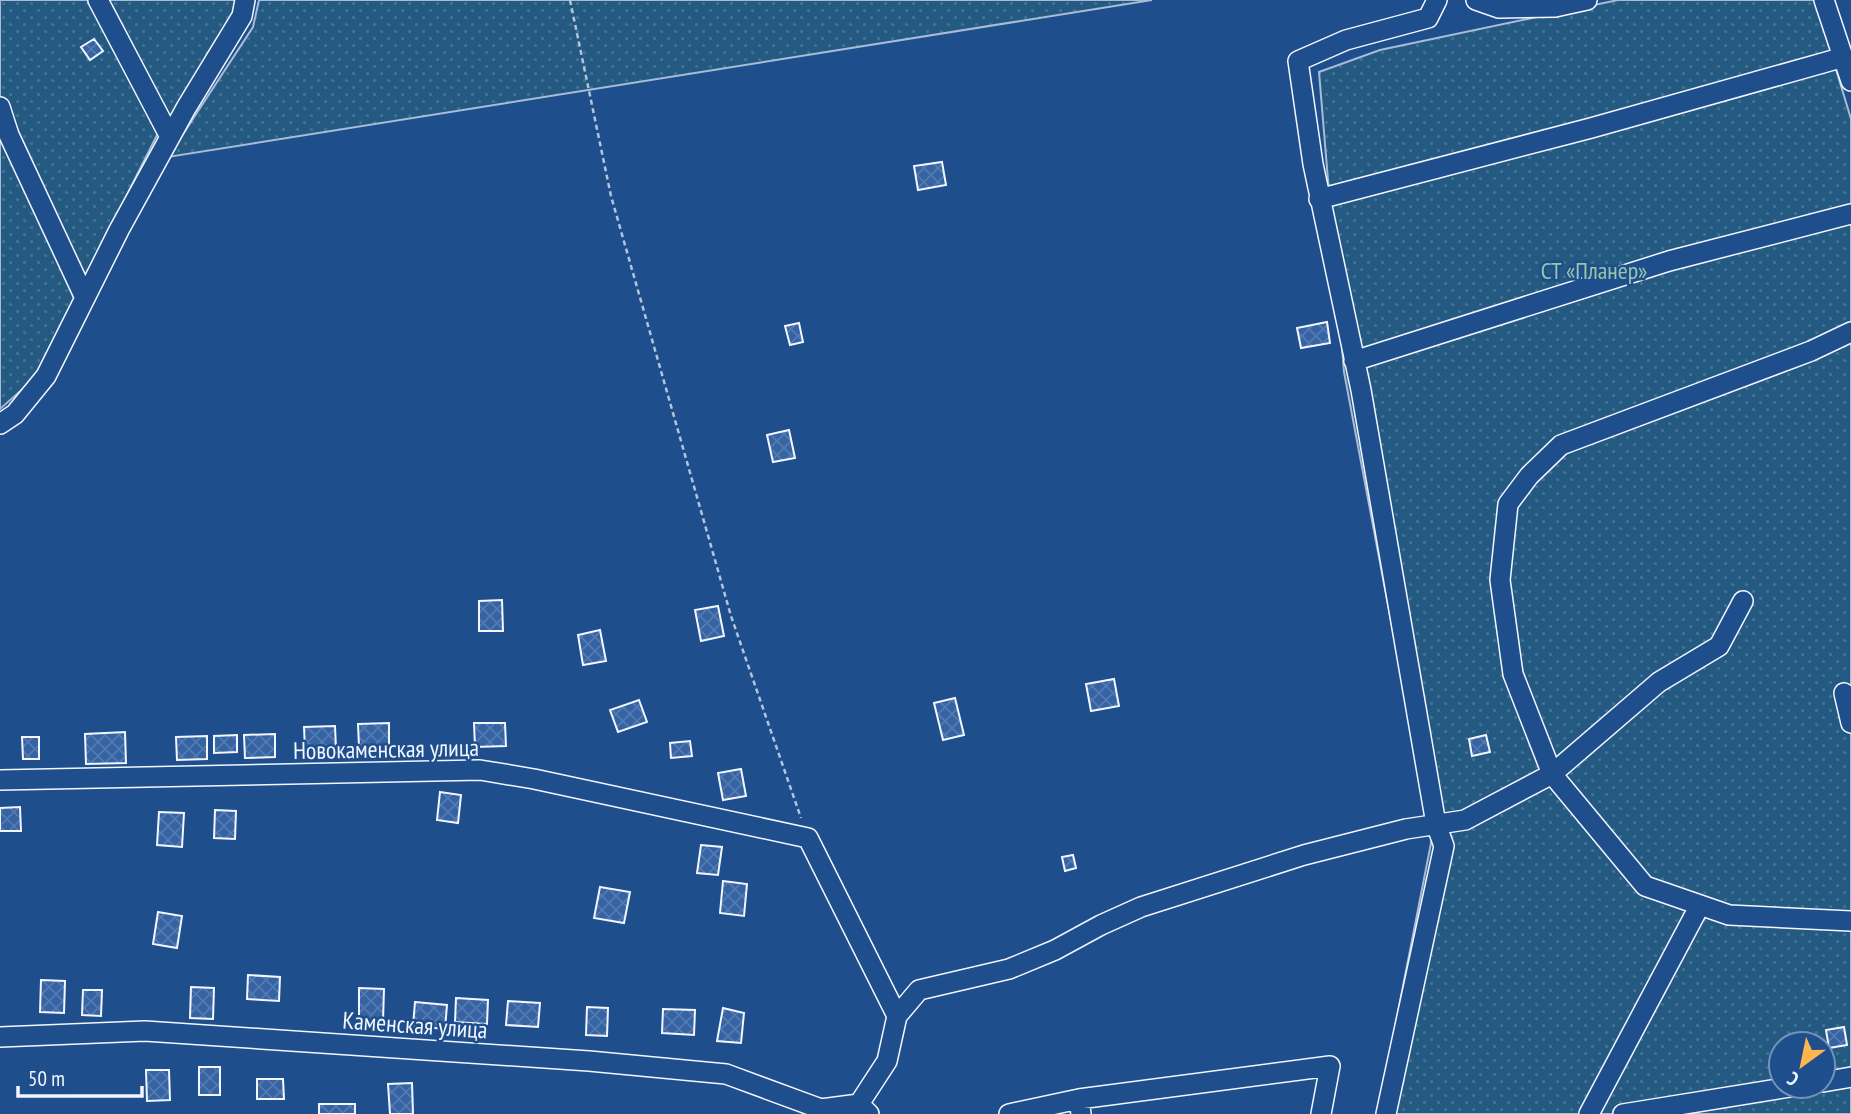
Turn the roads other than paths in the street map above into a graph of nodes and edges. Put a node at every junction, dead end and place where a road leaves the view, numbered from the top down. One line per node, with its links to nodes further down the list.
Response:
1 (98, 0): 10 (street)
2 (245, 0): 10 (street)
3 (1437, 0): 11 (street)
4 (1476, 0): 5 (street)
5 (1587, 0)
6 (1824, 0): 7 (street)
7 (1844, 57): 8 (street); 11 (street)
8 (1851, 81)
9 (0, 107): 13 (street)
10 (170, 136): 13 (street)
11 (1320, 199): 15 (street)
12 (1851, 214): 15 (street)
13 (85, 298): 16 (street)
14 (1851, 332): 20 (street)
15 (1354, 361): 22 (street)
16 (0, 424)
17 (1743, 601): 20 (street)
18 (1844, 693): 19 (street)
19 (1851, 723)
20 (1552, 774): 22 (street); 23 (street)
21 (0, 780): 25 (street, Новокаменская улица)
22 (1436, 824): 25 (street); 33 (street)
23 (1700, 905): 24 (street); 34 (street)
24 (1851, 921)
25 (897, 1016): 29 (street)
26 (0, 1037): 30 (street, Каменская улица)
27 (1767, 1091): 35 (street)
28 (1080, 1106): 31 (street); 32 (street)
29 (864, 1109): 30 (street)
30 (823, 1112)
31 (1009, 1114)
32 (1321, 1114)
33 (1387, 1114)
34 (1590, 1114)
35 (1623, 1114)

